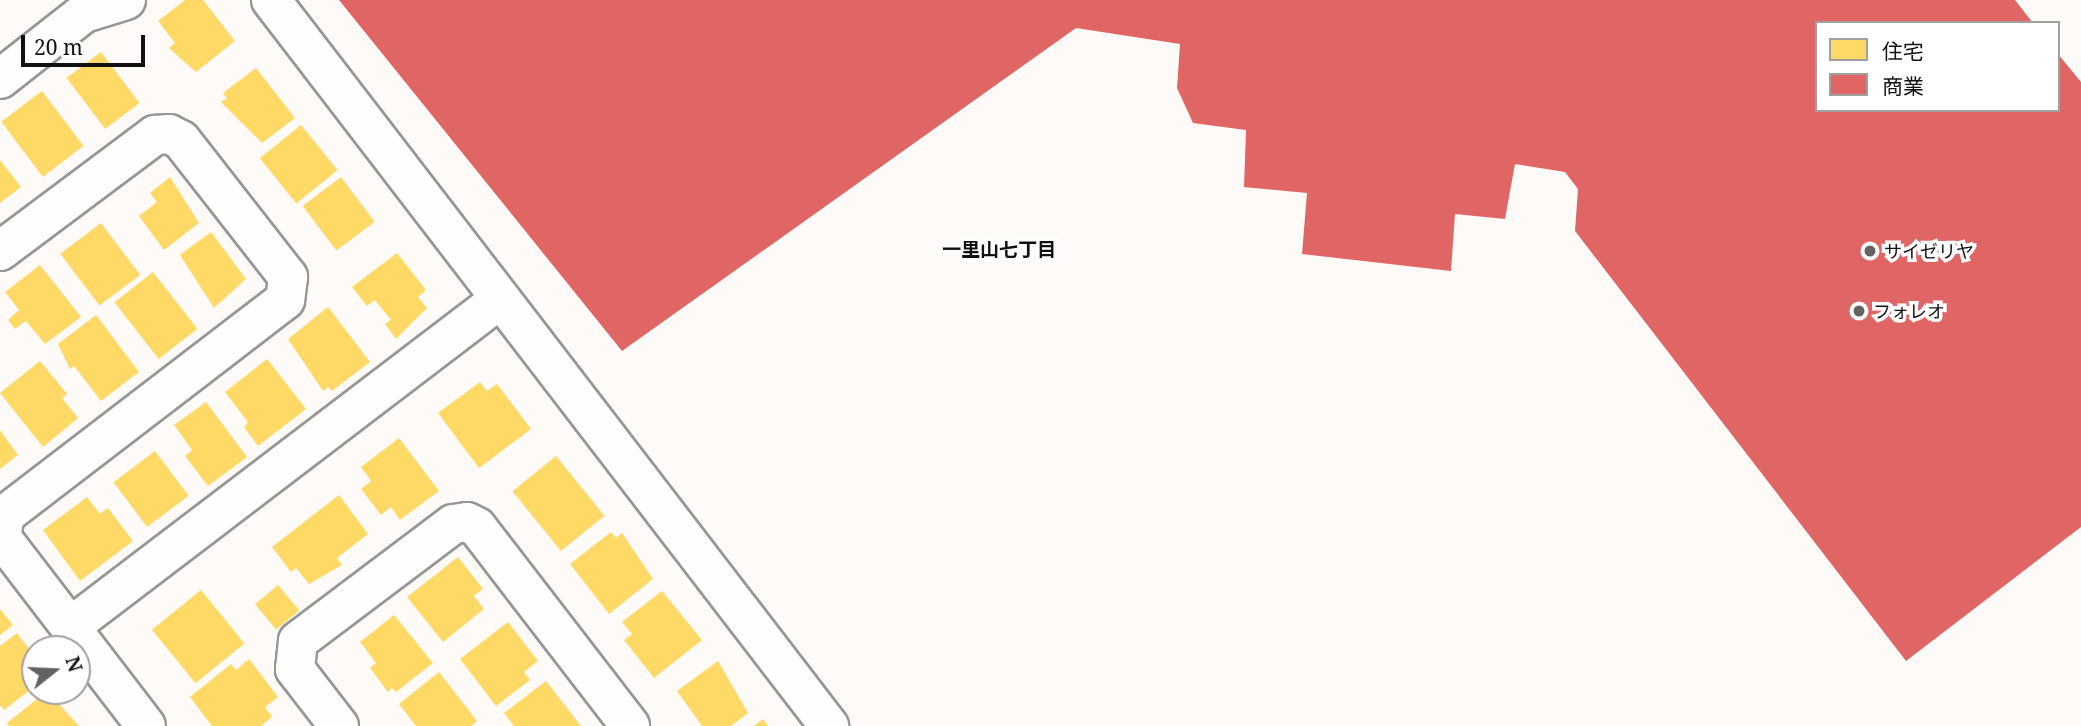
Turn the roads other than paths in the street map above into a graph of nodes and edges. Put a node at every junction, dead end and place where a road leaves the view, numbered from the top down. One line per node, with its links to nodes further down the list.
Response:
1 (126, 0): 3 (street)
2 (271, 0): 5 (street)
3 (0, 79)
4 (0, 251): 6 (street)
5 (499, 300): 7 (street); 11 (street)
6 (1, 537): 7 (street)
7 (70, 627): 8 (street)
8 (146, 726)
9 (339, 726): 10 (street)
10 (630, 726)
11 (829, 726)

